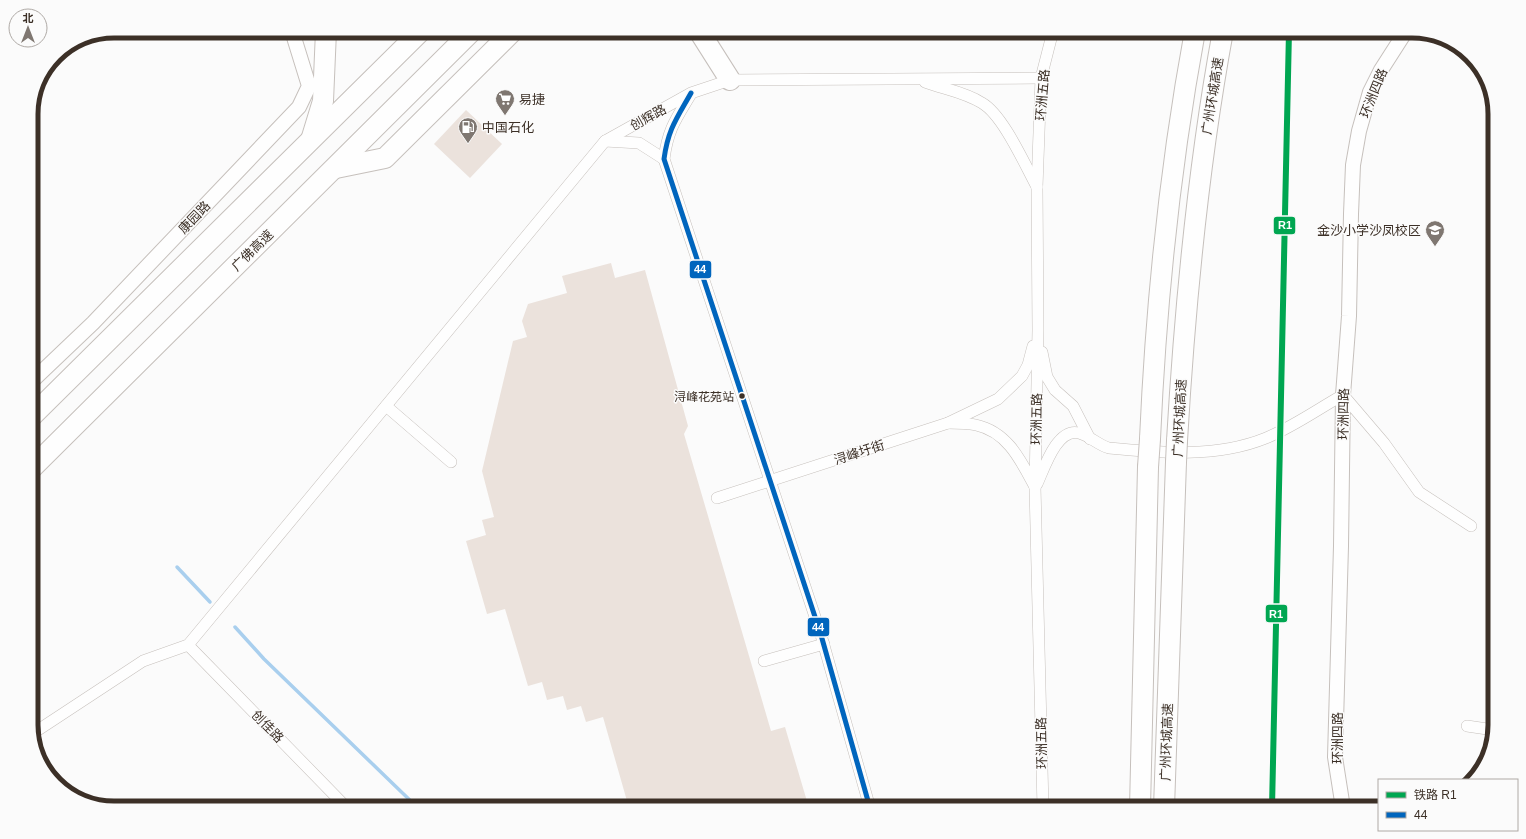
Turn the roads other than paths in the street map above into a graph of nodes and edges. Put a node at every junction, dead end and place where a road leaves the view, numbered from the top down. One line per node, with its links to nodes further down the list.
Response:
1 (294, 38): 25 (street, 康园路)
2 (326, 38): 18 (highway)
3 (406, 38): 13 (highway)
4 (414, 38): 13 (highway)
5 (465, 38): 21 (highway, 广佛高速)
6 (506, 38): 21 (highway)
7 (703, 38): 16 (highway)
8 (1051, 38): 14 (street, 环洲五路)
9 (1184, 38): 23 (highway)
10 (1194, 38): 23 (highway, 广州环城高速)
11 (1222, 38): 47 (highway, 广州环城高速, bridge)
12 (1402, 38): 26 (street, 环洲四路)
13 (384, 67): 18 (highway)
14 (1041, 78): 15 (street, 创辉路); 22 (street, 环洲五路)
15 (917, 79): 16 (street, 创辉路); 22 (street)
16 (730, 80): 17 (street, 创辉路)
17 (691, 93): 19 (street, 创辉路); 20 (street)
18 (312, 140): 28 (highway)
19 (605, 141): 20 (street); 27 (street)
20 (664, 159): 33 (street)
21 (336, 168): 31 (highway, 广佛高速)
22 (1037, 187): 24 (street, 环洲五路)
23 (1168, 223): 46 (highway, 广州环城高速, bridge)
24 (1038, 330): 29 (street); 30 (street); 34 (street, 环洲五路)
25 (38, 375)
26 (1343, 395): 30 (street); 36 (street); 48 (street, 环洲四路)
27 (386, 406): 32 (street); 37 (street)
28 (38, 410)
29 (948, 423): 33 (street, 浔峰圩街); 34 (street)
30 (1090, 438): 34 (street)
31 (38, 462)
32 (451, 462)
33 (770, 481): 35 (street, 浔峰圩街); 38 (street)
34 (1035, 488): 45 (street, 环洲五路)
35 (717, 498)
36 (1471, 526)
37 (188, 644): 42 (street); 43 (street, 创佳路)
38 (824, 644): 39 (street); 44 (street)
39 (764, 661)
40 (1466, 726): 41 (street)
41 (1488, 729)
42 (38, 730)
43 (340, 801)
44 (868, 801)
45 (1043, 801)
46 (1140, 801)
47 (1164, 801)
48 (1342, 801)

